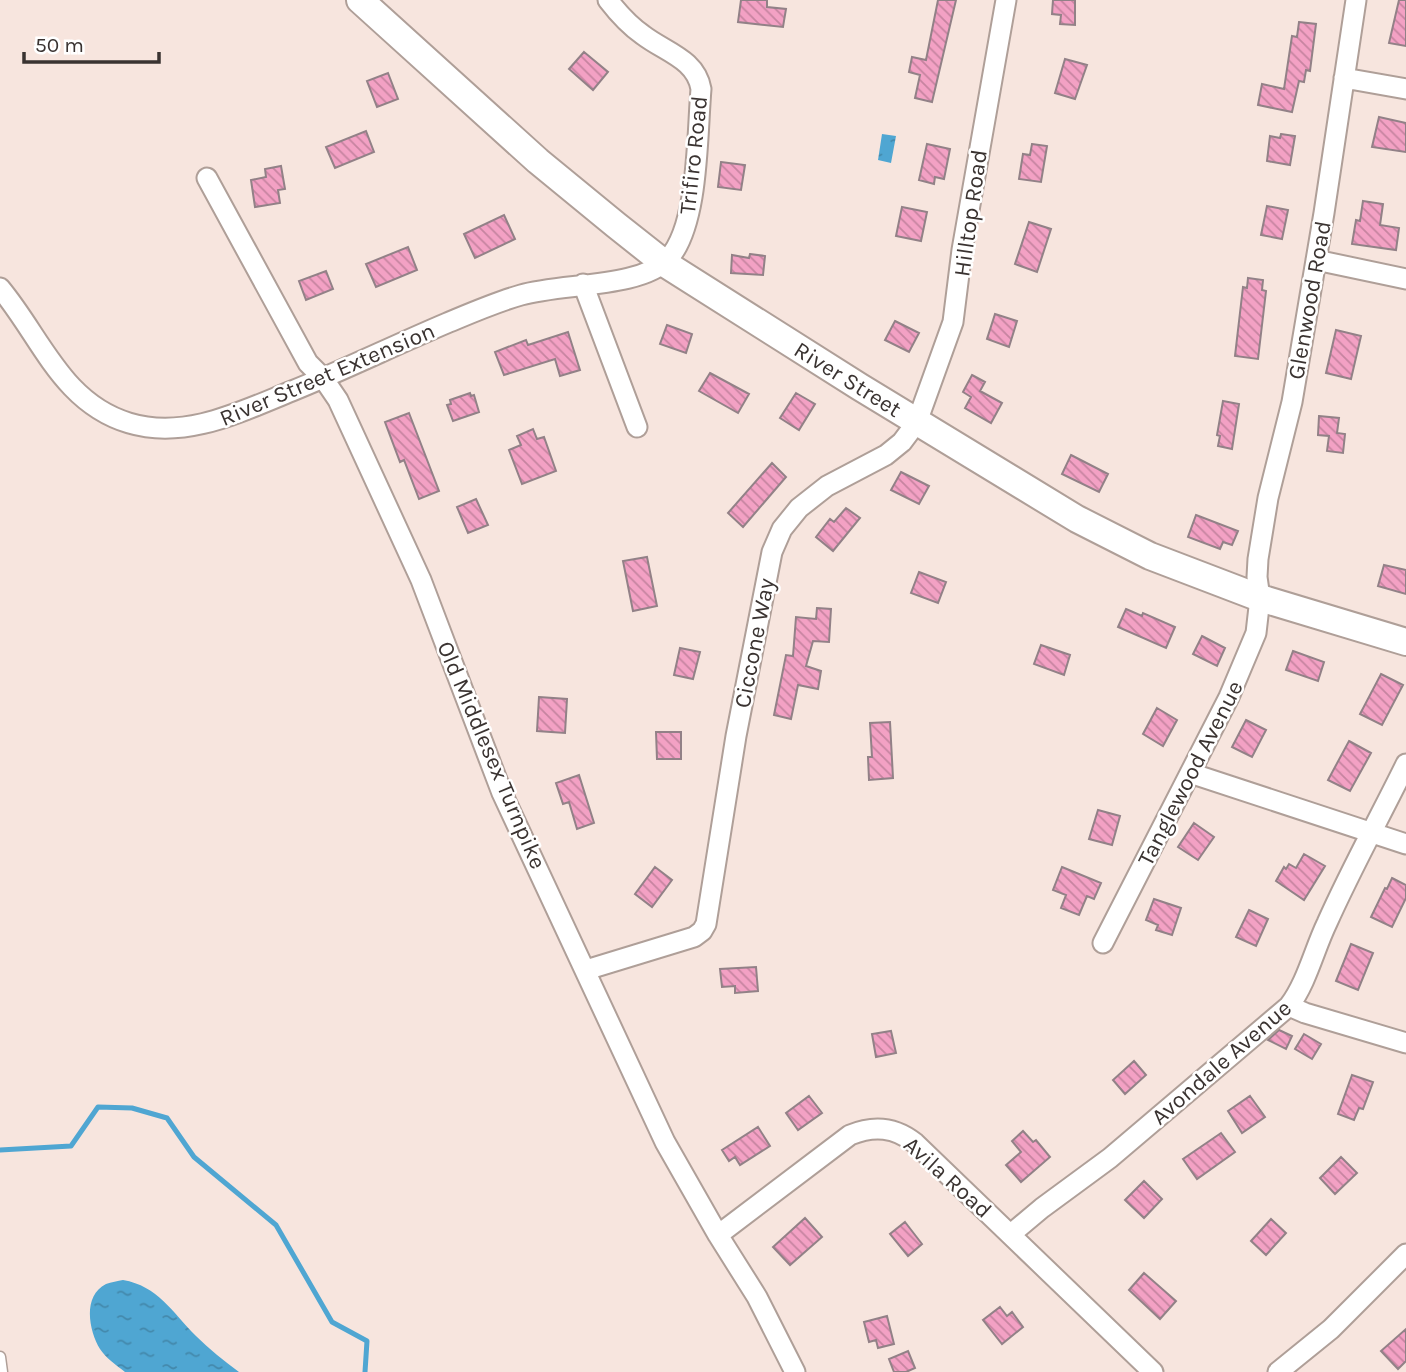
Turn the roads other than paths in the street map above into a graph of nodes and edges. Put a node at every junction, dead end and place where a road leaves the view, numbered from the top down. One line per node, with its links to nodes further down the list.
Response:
1 (360, 0): 9 (main road, River Street)
2 (608, 0): 9 (street, Trifiro Road)
3 (1006, 0): 14 (street, Hilltop Road)
4 (1356, 0): 5 (street, Glenwood Road)
5 (1344, 78): 6 (street); 8 (street, Glenwood Road)
6 (1406, 89)
7 (207, 178): 13 (street, Old Middlesex Turnpike)
8 (1316, 260): 10 (street); 16 (street, Glenwood Road)
9 (664, 263): 11 (street, River Street Extension); 14 (main road, River Street)
10 (1406, 279)
11 (583, 284): 13 (street, River Street Extension); 15 (street)
12 (0, 288): 13 (street, River Street Extension)
13 (323, 379): 23 (street, Old Middlesex Turnpike)
14 (917, 422): 16 (main road, River Street); 23 (street, Ciccone Way)
15 (637, 427)
16 (1260, 598): 17 (main road, River Street); 19 (street, Tanglewood Avenue)
17 (1406, 642)
18 (1406, 764): 20 (street, Avondale Avenue)
19 (1190, 773): 20 (street); 22 (street, Tanglewood Avenue)
20 (1371, 833): 21 (street); 24 (street, Avondale Avenue)
21 (1406, 844)
22 (1103, 943)
23 (586, 970): 27 (street, Old Middlesex Turnpike)
24 (1289, 1006): 25 (street); 26 (street, Avondale Avenue)
25 (1406, 1042)
26 (1011, 1234): 27 (street, Avila Road); 32 (street, Avila Road)
27 (718, 1235): 31 (street, Old Middlesex Turnpike)
28 (1406, 1254): 33 (street)
29 (0, 1357): 30 (lane)
30 (2, 1372)
31 (795, 1372)
32 (1153, 1372)
33 (1278, 1372)

